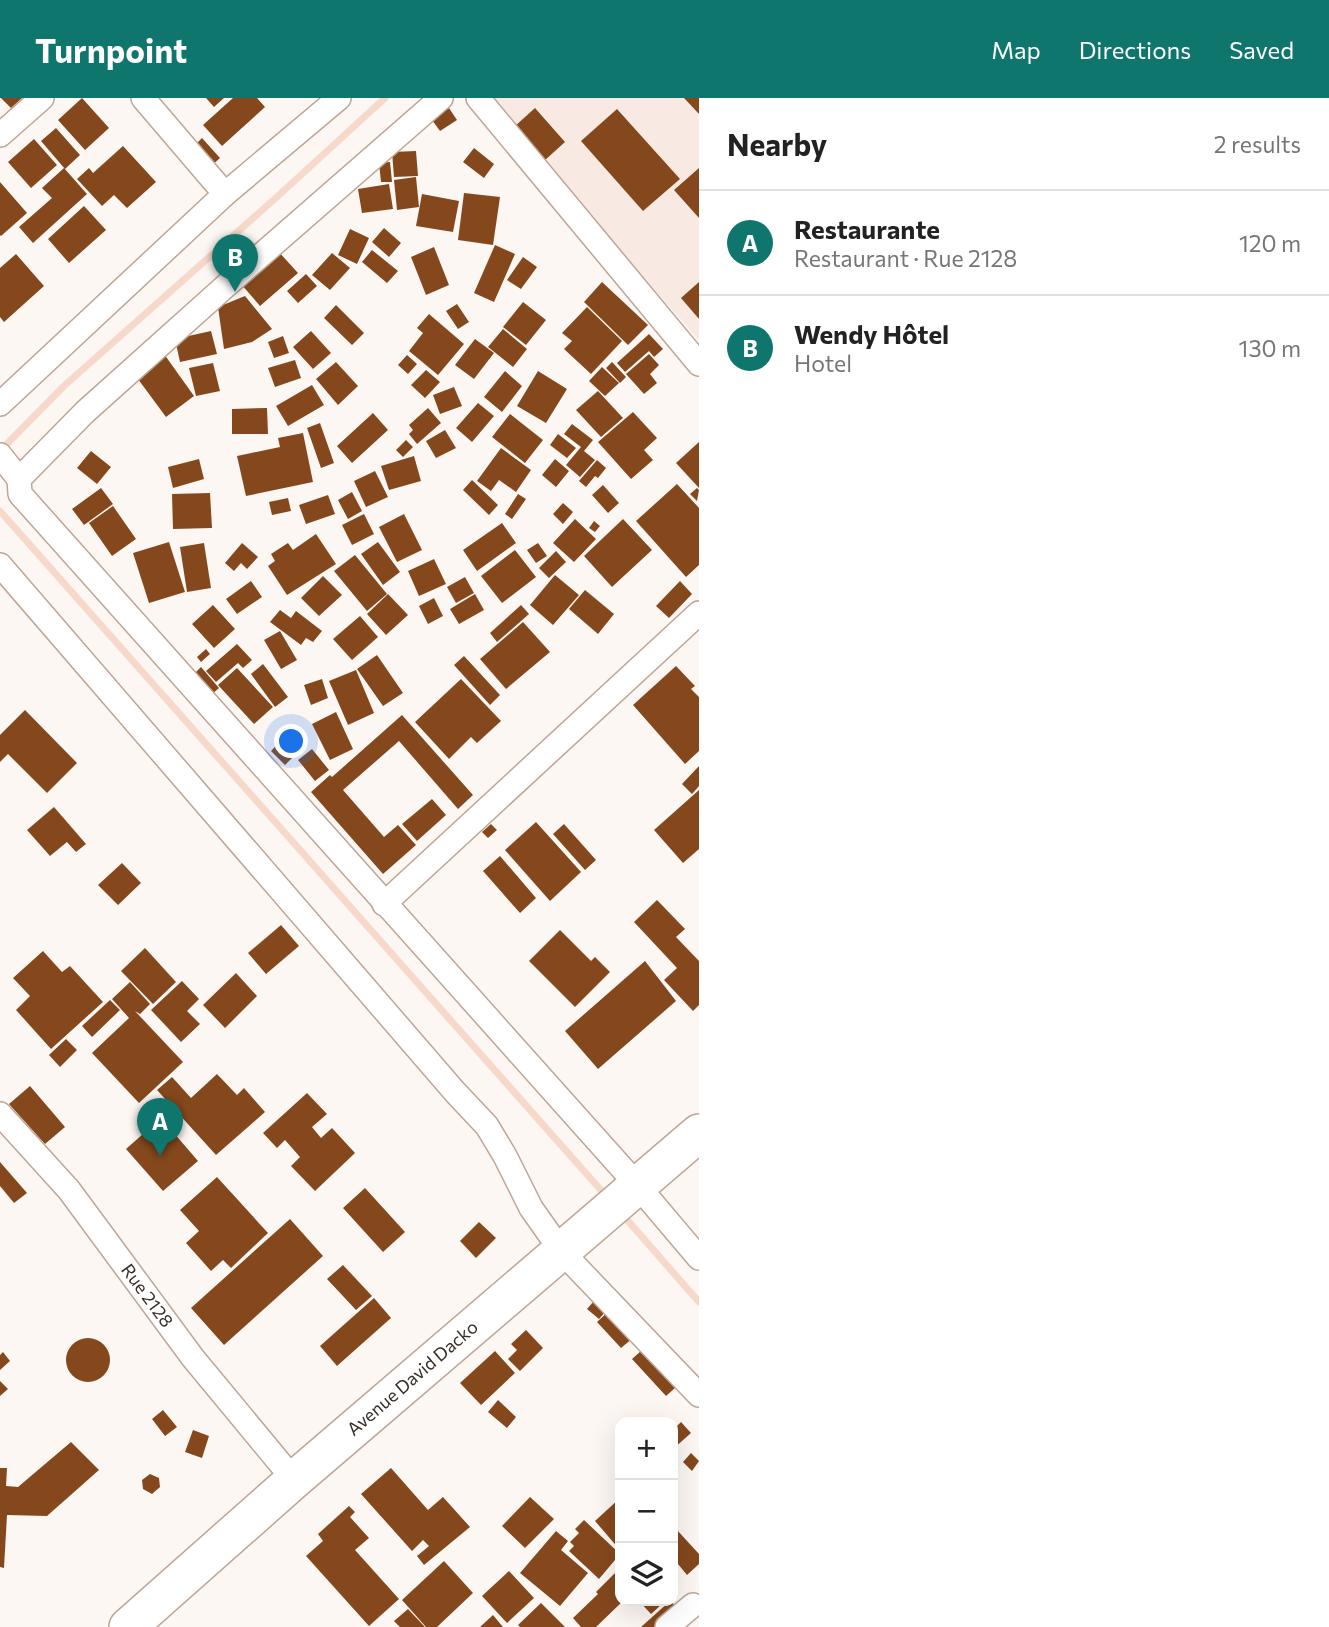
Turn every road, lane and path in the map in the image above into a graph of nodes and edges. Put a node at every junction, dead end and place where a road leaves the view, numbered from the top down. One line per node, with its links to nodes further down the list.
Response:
1 (42, 98): 6 (street)
2 (143, 98): 7 (street)
3 (339, 98): 7 (street)
4 (441, 98): 11 (street)
5 (478, 98): 8 (street)
6 (0, 135)
7 (225, 194): 9 (street)
8 (699, 364)
9 (0, 404)
10 (0, 455): 11 (street)
11 (19, 479): 14 (street)
12 (0, 565): 18 (street)
13 (699, 613): 14 (street)
14 (384, 904): 17 (street)
15 (0, 1114): 21 (street, Rue 2128)
16 (699, 1133): 17 (main road, Avenue David Dacko)
17 (635, 1189): 18 (main road, Avenue David Dacko); 19 (street)
18 (570, 1246): 20 (street); 21 (main road, Avenue David Dacko)
19 (699, 1258)
20 (699, 1395)
21 (294, 1479): 23 (main road, Avenue David Dacko)
22 (693, 1605): 24 (street)
23 (128, 1627)
24 (667, 1627)

